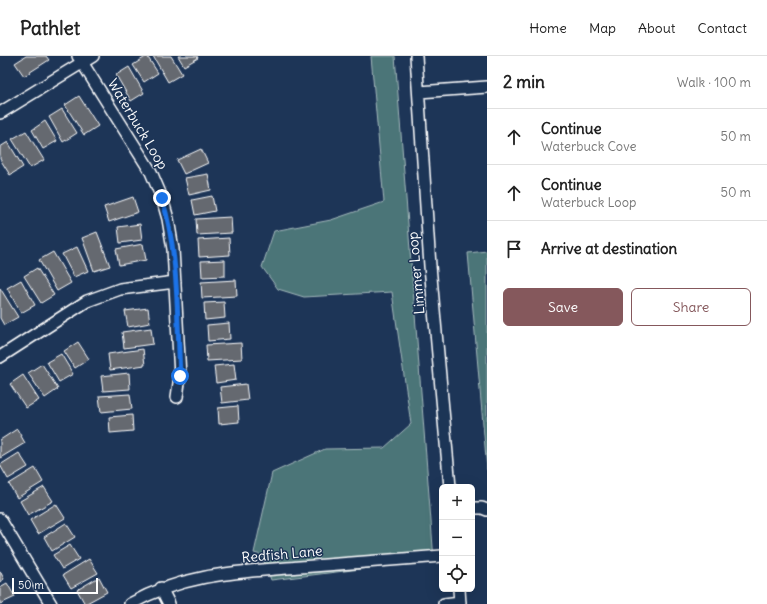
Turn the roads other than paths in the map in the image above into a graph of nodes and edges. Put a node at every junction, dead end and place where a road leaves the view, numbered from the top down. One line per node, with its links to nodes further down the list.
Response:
1 (93, 56): 3 (street)
2 (416, 56): 5 (street, Limmer Loop)
3 (80, 59): 6 (street); 7 (street, Waterbuck Loop)
4 (487, 87): 5 (street)
5 (418, 92): 10 (street, Limmer Loop)
6 (0, 113)
7 (175, 282): 8 (street); 9 (street, Waterbuck Loop)
8 (0, 357)
9 (177, 397)
10 (450, 484)
11 (475, 508): 12 (street)
12 (487, 510)
13 (0, 519): 18 (street)
14 (439, 556): 15 (street, Redfish Lane)
15 (161, 588): 19 (street, Redfish Lane); 20 (street)
16 (459, 592): 17 (street)
17 (460, 603): 21 (street)
18 (51, 604)
19 (130, 604)
20 (169, 604)
21 (444, 604)

